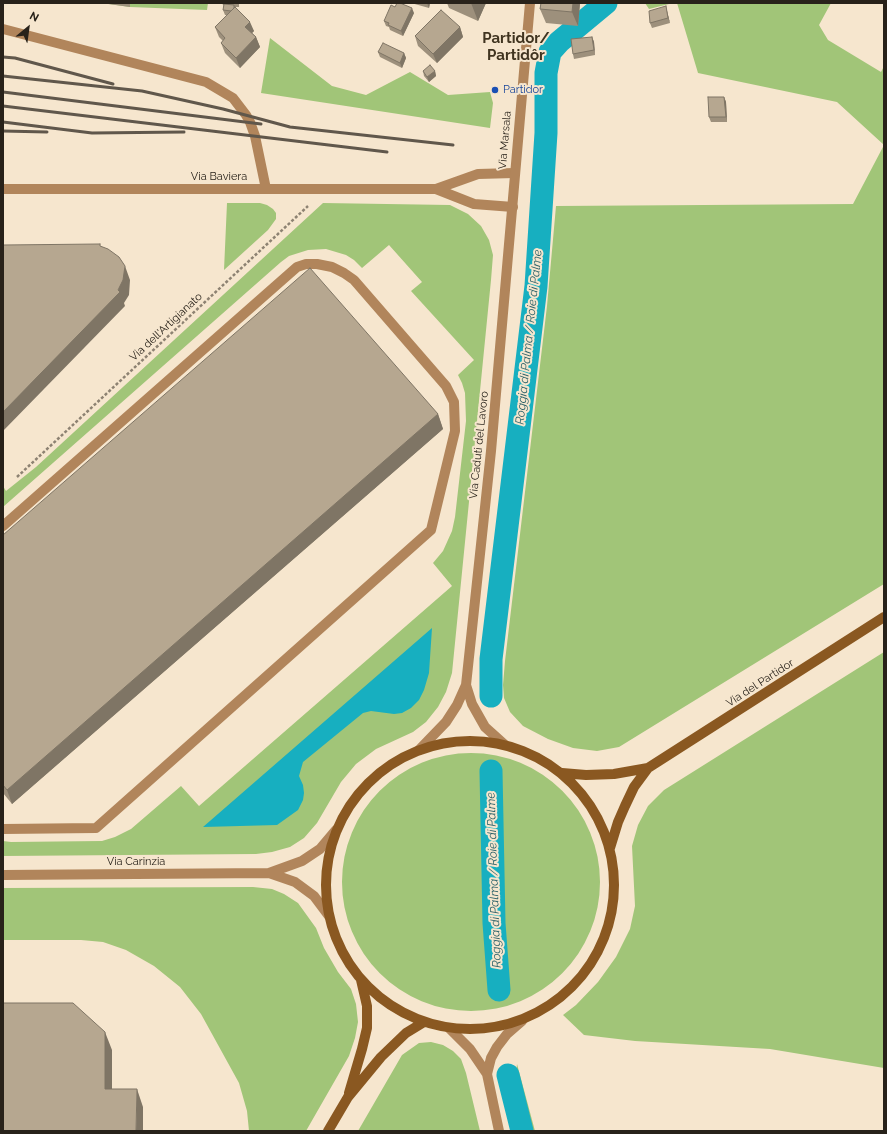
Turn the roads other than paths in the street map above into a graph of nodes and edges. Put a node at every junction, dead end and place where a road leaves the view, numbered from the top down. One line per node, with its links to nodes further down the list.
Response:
1 (530, 3): 3 (street, Via Marsala)
2 (3, 29): 5 (street)
3 (514, 173): 6 (street, Via Baviera); 7 (street, Via Marsala)
4 (3, 189): 5 (street, Via Baviera)
5 (266, 189): 6 (street, Via Baviera)
6 (436, 189): 7 (street, Via Baviera)
7 (513, 207): 10 (street, Via Caduti del Lavoro)
8 (3, 526): 15 (street)
9 (884, 617): 13 (main road, Via del Partidor)
10 (466, 685): 11 (street, Via Caduti del Lavoro); 12 (street, Via Caduti del Lavoro)
11 (506, 744): 12 (main road); 14 (main road)
12 (419, 750): 16 (main road)
13 (648, 768): 14 (main road, Via del Partidor); 17 (main road, Via del Partidor)
14 (562, 773): 17 (main road)
15 (3, 829)
16 (336, 830): 18 (street, Via Carinzia); 20 (main road)
17 (610, 848): 22 (main road)
18 (269, 874): 19 (street, Via Carinzia); 20 (street, Via Carinzia)
19 (3, 875)
20 (329, 916): 21 (main road)
21 (361, 980): 23 (main road); 26 (main road)
22 (522, 1020): 24 (main road); 25 (street)
23 (424, 1022): 24 (main road); 26 (main road)
24 (449, 1028): 25 (street)
25 (487, 1074): 28 (street)
26 (348, 1097): 27 (main road)
27 (328, 1131)
28 (499, 1131)

